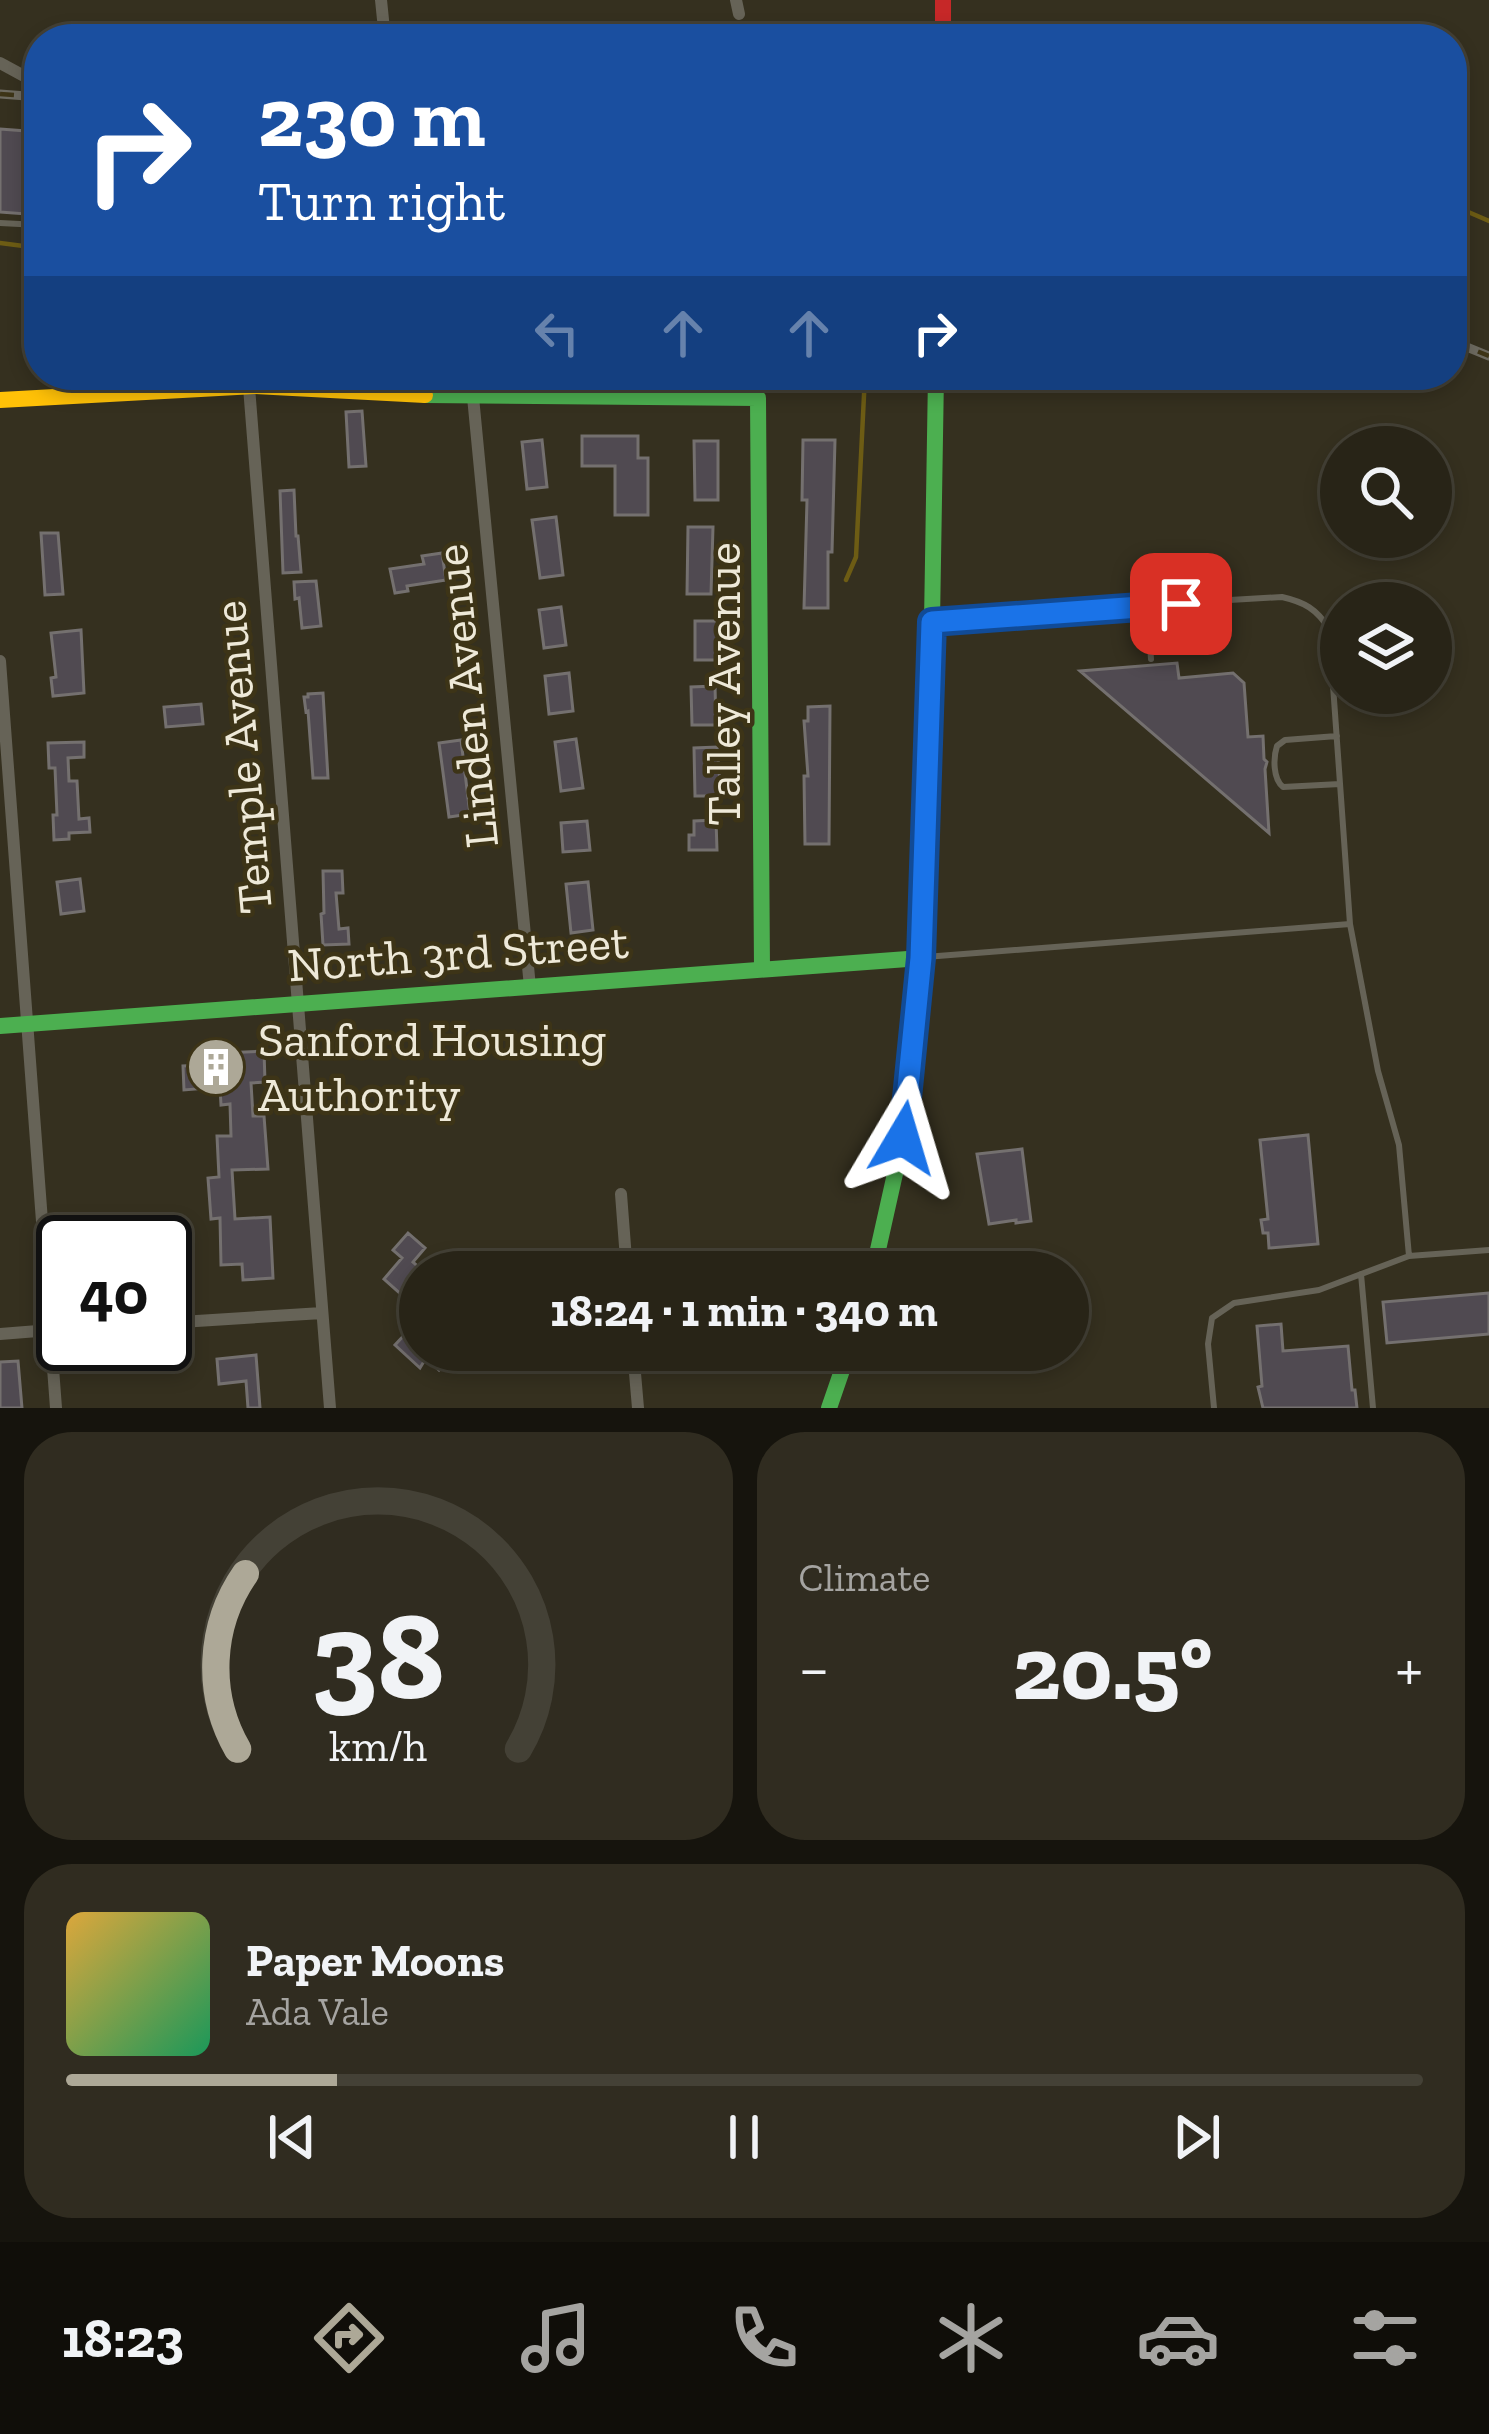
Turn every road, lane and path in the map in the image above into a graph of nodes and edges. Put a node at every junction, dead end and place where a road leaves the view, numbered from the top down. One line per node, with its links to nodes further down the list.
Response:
1 (192, 390): 6 (street)
2 (249, 390): 18 (street, Temple Avenue)
3 (386, 390): 5 (street)
4 (937, 390): 8 (street)
5 (473, 398): 16 (street, Talley Avenue); 17 (street, Linden Avenue)
6 (0, 400)
7 (1148, 605): 8 (lane); 9 (lane); 12 (lane)
8 (932, 622): 15 (street)
9 (1151, 659)
10 (0, 661): 11 (street)
11 (2, 713): 19 (street)
12 (1337, 736): 13 (lane); 13 (lane)
13 (1340, 784): 14 (lane)
14 (1350, 924): 15 (lane); 26 (lane)
15 (921, 958): 16 (street, North 3rd Street); 25 (street)
16 (762, 969): 17 (street, North 3rd Street)
17 (530, 987): 18 (street, North 3rd Street)
18 (298, 1005): 19 (street, North 3rd Street); 28 (street, Temple Avenue)
19 (27, 1024): 20 (street, North 3rd Street); 22 (street)
20 (0, 1026)
21 (621, 1194): 24 (street)
22 (46, 1215)
23 (1489, 1250): 26 (lane)
24 (625, 1251)
25 (878, 1251)
26 (1409, 1256): 27 (lane)
27 (1361, 1274): 39 (lane); 40 (lane)
28 (322, 1312): 29 (street); 36 (street, Temple Avenue)
29 (192, 1321)
30 (36, 1331): 31 (street)
31 (0, 1334)
32 (56, 1371): 35 (street)
33 (635, 1371): 37 (street)
34 (841, 1371): 38 (street)
35 (56, 1408)
36 (330, 1408)
37 (638, 1408)
38 (829, 1408)
39 (1214, 1408)
40 (1372, 1408)

